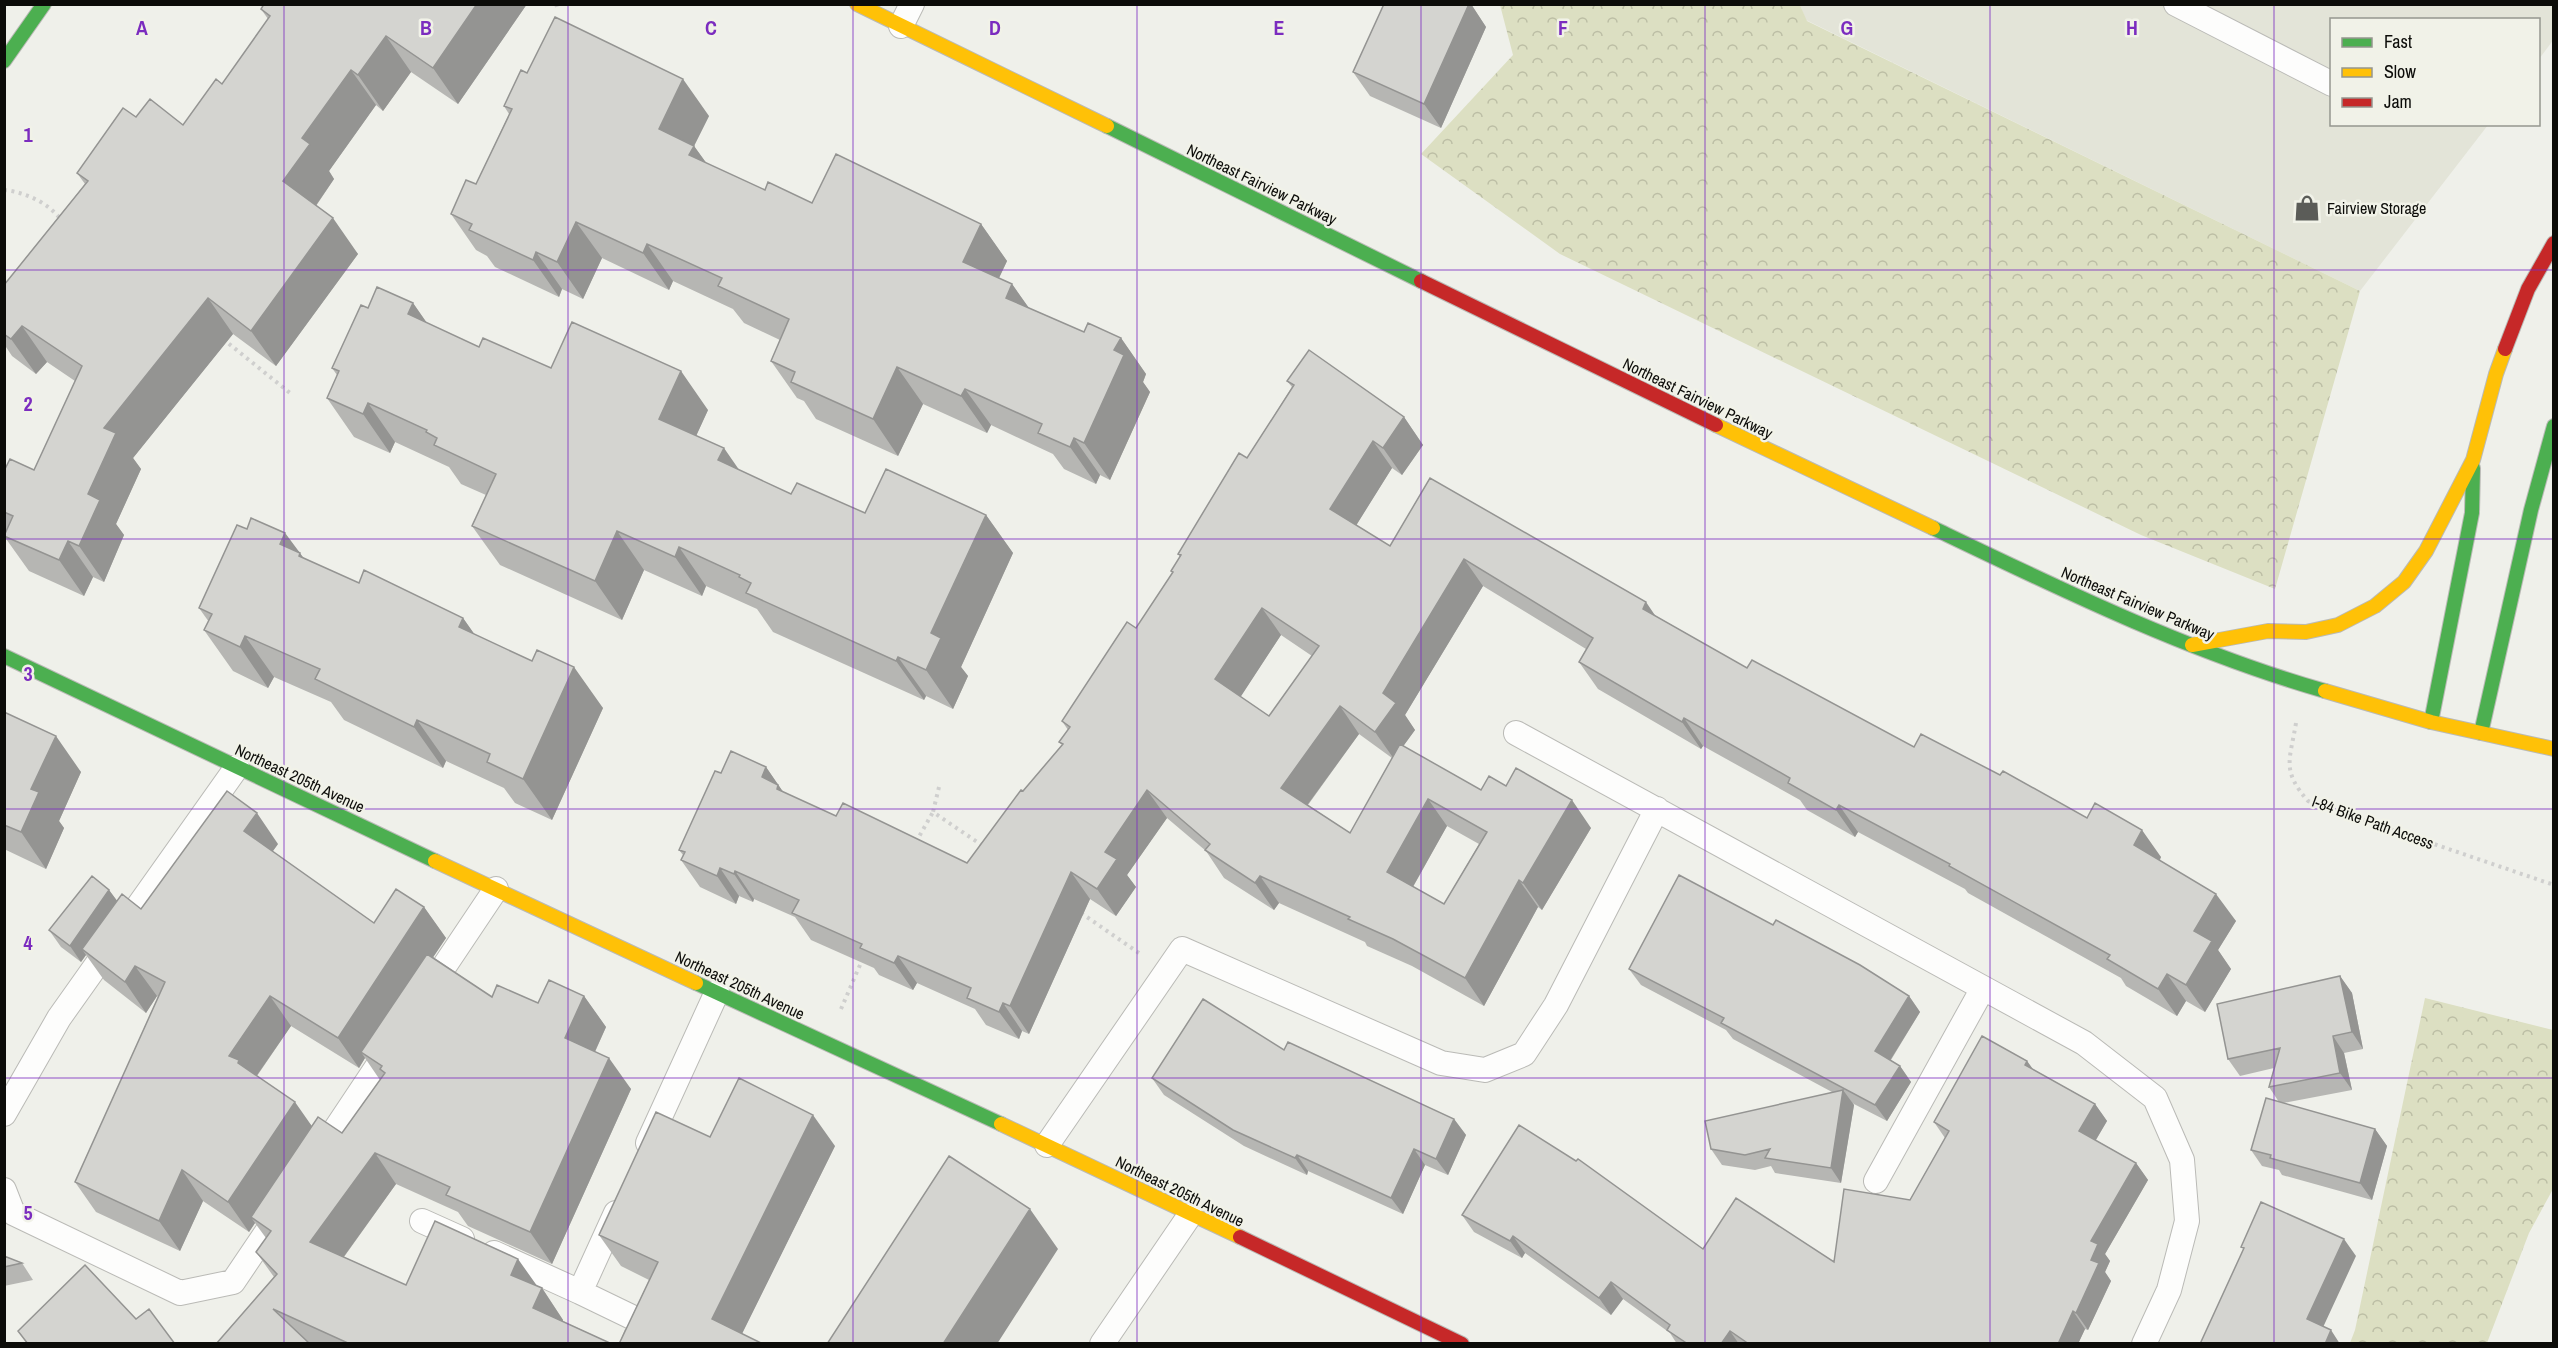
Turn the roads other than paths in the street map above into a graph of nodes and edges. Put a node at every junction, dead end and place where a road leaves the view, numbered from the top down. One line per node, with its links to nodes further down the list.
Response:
1 (44, 4): 6 (main road)
2 (857, 4): 5 (main road, Northeast Fairview Parkway)
3 (912, 4): 5 (lane)
4 (2183, 6): 7 (lane)
5 (901, 26): 11 (main road, Northeast Fairview Parkway)
6 (4, 61)
7 (2330, 83)
8 (2553, 243): 10 (main road)
9 (2553, 426): 15 (main road)
10 (2473, 460): 11 (main road); 13 (main road)
11 (2192, 645): 13 (main road, Northeast Fairview Parkway)
12 (4, 656): 17 (main road, Northeast 205th Avenue)
13 (2431, 722): 15 (main road, Northeast Fairview Parkway)
14 (1516, 733): 18 (lane)
15 (2481, 733): 16 (main road, Northeast Fairview Parkway)
16 (2553, 749)
17 (237, 766): 19 (main road, Northeast 205th Avenue); 22 (lane)
18 (1656, 809): 20 (lane); 23 (lane)
19 (496, 889): 21 (main road, Northeast 205th Avenue); 26 (lane)
20 (1983, 988): 25 (lane); 34 (lane)
21 (717, 992): 23 (main road, Northeast 205th Avenue); 24 (lane)
22 (4, 1114)
23 (1047, 1145): 28 (main road, Northeast 205th Avenue)
24 (639, 1163)
25 (1876, 1182)
26 (4, 1190)
27 (624, 1196): 30 (lane)
28 (1190, 1215): 32 (lane); 33 (main road, Northeast 205th Avenue)
29 (423, 1221): 30 (lane)
30 (580, 1292): 31 (lane)
31 (633, 1344)
32 (1102, 1344)
33 (1462, 1344)
34 (2144, 1344)

